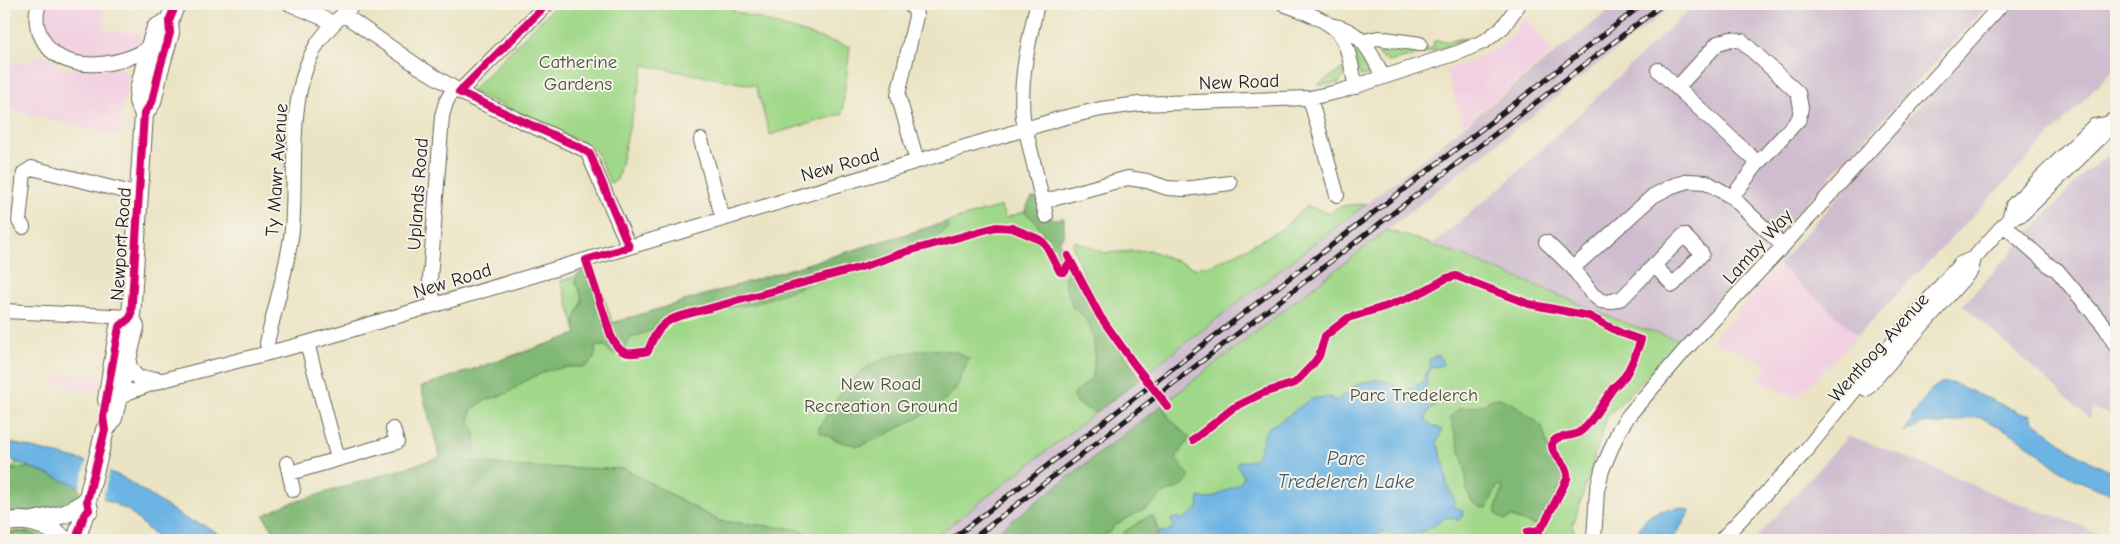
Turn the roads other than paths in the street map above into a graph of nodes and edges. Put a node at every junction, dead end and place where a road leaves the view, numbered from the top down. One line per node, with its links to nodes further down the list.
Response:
1 (39, 4): 17 (street)
2 (176, 4): 12 (main road, Newport Road)
3 (290, 4): 11 (street)
4 (354, 4): 11 (street, Ty Mawr Avenue)
5 (547, 4): 23 (street, Uplands Road)
6 (909, 4): 29 (street)
7 (1037, 4): 27 (street)
8 (1284, 4): 13 (street)
9 (1519, 4): 19 (street, New Road)
10 (2002, 4): 41 (street, Lamby Way)
11 (339, 19): 23 (street); 50 (street, Ty Mawr Avenue)
12 (169, 21): 16 (main road, Newport Road); 25 (main road, Newport Road)
13 (1333, 26): 14 (street); 21 (street)
14 (1364, 41): 15 (street); 19 (street)
15 (1420, 44)
16 (149, 48): 17 (street); 20 (main road, Newport Road)
17 (116, 61): 20 (street)
18 (1658, 70): 22 (street)
19 (1383, 77): 21 (street, New Road)
20 (141, 83): 25 (main road, Newport Road)
21 (1356, 87): 24 (street, New Road)
22 (1677, 88): 30 (street); 30 (street)
23 (456, 90): 42 (street); 45 (street, Uplands Road)
24 (1310, 98): 27 (street, New Road); 33 (street)
25 (144, 114): 32 (main road, Newport Road)
26 (2112, 121): 38 (street, Wentloog Avenue)
27 (1026, 128): 29 (street, New Road); 35 (street)
28 (700, 140): 37 (street)
29 (917, 161): 37 (street, New Road)
30 (1758, 163): 34 (street)
31 (1230, 183): 35 (street)
32 (140, 194): 39 (street); 47 (main road, Newport Road)
33 (1337, 195)
34 (1732, 197): 41 (street); 44 (street)
35 (1042, 202): 36 (street)
36 (1046, 216)
37 (723, 219): 42 (street, New Road)
38 (2006, 222): 49 (street); 65 (street, Wentloog Avenue)
39 (23, 227)
40 (1546, 242): 44 (street)
41 (1783, 246): 64 (street, Lamby Way)
42 (629, 247): 45 (street, New Road)
43 (1654, 265): 44 (street)
44 (1573, 268)
45 (435, 305): 48 (street, New Road)
46 (4, 311): 47 (street)
47 (131, 317): 51 (main road, Newport Road); 55 (main road, Newport Road)
48 (307, 343): 50 (street, New Road); 56 (street)
49 (2116, 346)
50 (269, 353): 52 (street, New Road)
51 (128, 360): 52 (street, New Road); 53 (main road, Newport Road)
52 (163, 380): 53 (street, New Road)
53 (118, 399): 55 (main road, Newport Road)
54 (394, 430): 56 (street)
55 (103, 438): 58 (main road, Newport Road)
56 (338, 459): 57 (street)
57 (293, 490)
58 (88, 506): 59 (main road); 62 (main road, Newport Road); 63 (main road)
59 (33, 521): 60 (main road); 61 (main road)
60 (4, 523)
61 (64, 540)
62 (76, 540)
63 (85, 540)
64 (1594, 540)
65 (1721, 540)

